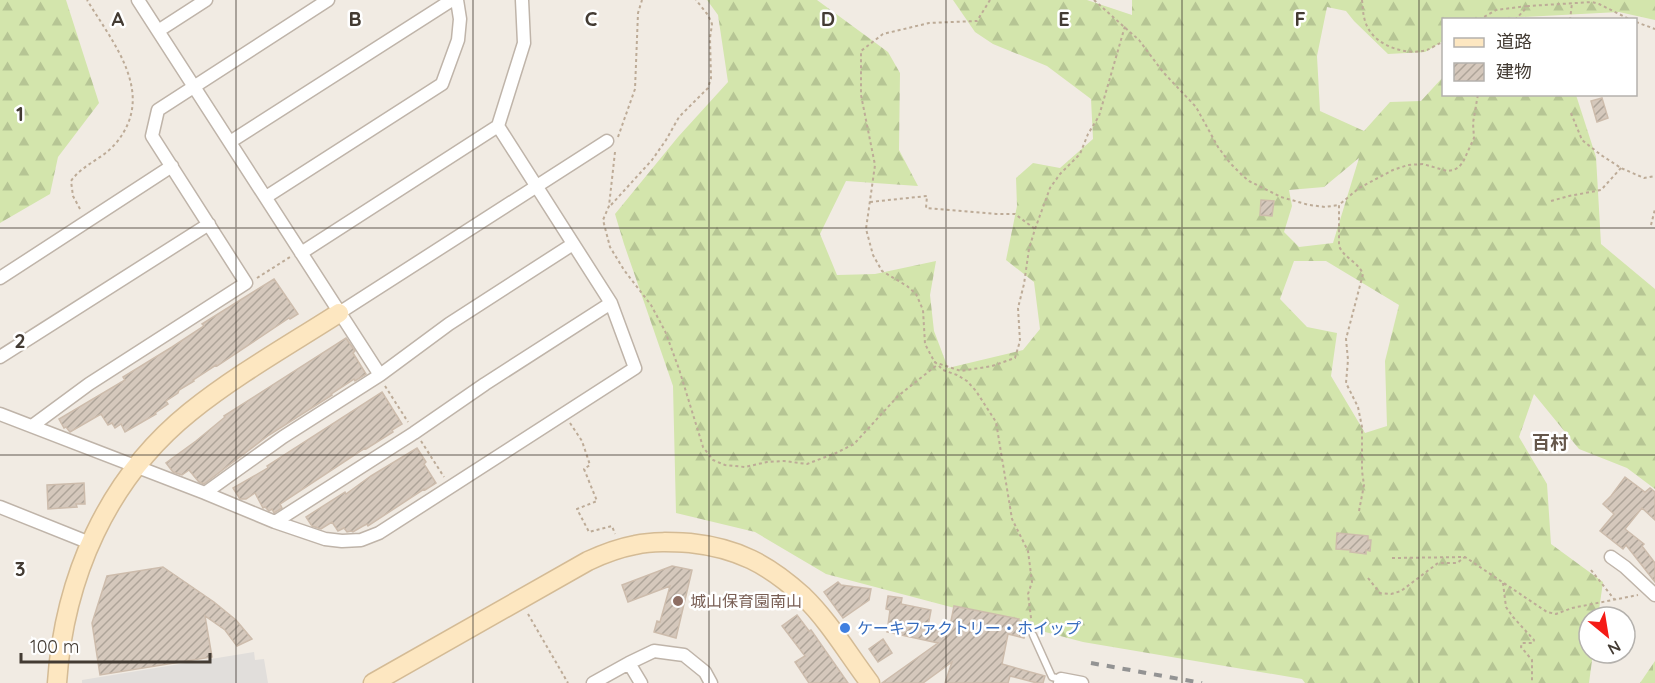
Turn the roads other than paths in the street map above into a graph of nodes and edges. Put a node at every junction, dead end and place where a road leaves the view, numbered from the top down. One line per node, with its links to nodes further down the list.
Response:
1 (138, 0): 7 (street)
2 (206, 0): 7 (street)
3 (327, 0): 8 (street)
4 (452, 0): 10 (street)
5 (457, 0): 14 (street)
6 (522, 0): 9 (street)
7 (158, 31): 8 (street)
8 (194, 86): 10 (street); 12 (street)
9 (498, 126): 13 (street); 17 (street)
10 (230, 142): 14 (street)
11 (613, 145): 13 (street)
12 (172, 166): 15 (street); 18 (street)
13 (536, 186): 16 (street); 20 (street)
14 (266, 197): 17 (street)
15 (209, 224): 21 (street); 24 (street)
16 (573, 244): 19 (street); 22 (street)
17 (301, 253): 20 (street)
18 (0, 278)
19 (611, 303): 28 (street); 28 (street)
20 (339, 313): 22 (street); 25 (street)
21 (0, 357)
22 (380, 375): 26 (street)
23 (0, 414): 24 (street)
24 (32, 426): 25 (street)
25 (137, 467): 26 (street); 29 (street)
26 (205, 493): 28 (street)
27 (0, 507): 29 (street)
28 (275, 522)
29 (90, 543): 35 (street)
30 (1611, 556): 31 (street)
31 (1654, 593)
32 (1033, 634): 34 (lane)
33 (629, 663): 37 (street); 38 (street); 39 (street)
34 (1061, 681): 41 (street)
35 (57, 683)
36 (373, 683): 40 (street)
37 (593, 683)
38 (640, 683)
39 (711, 683)
40 (870, 683)
41 (1082, 683)

